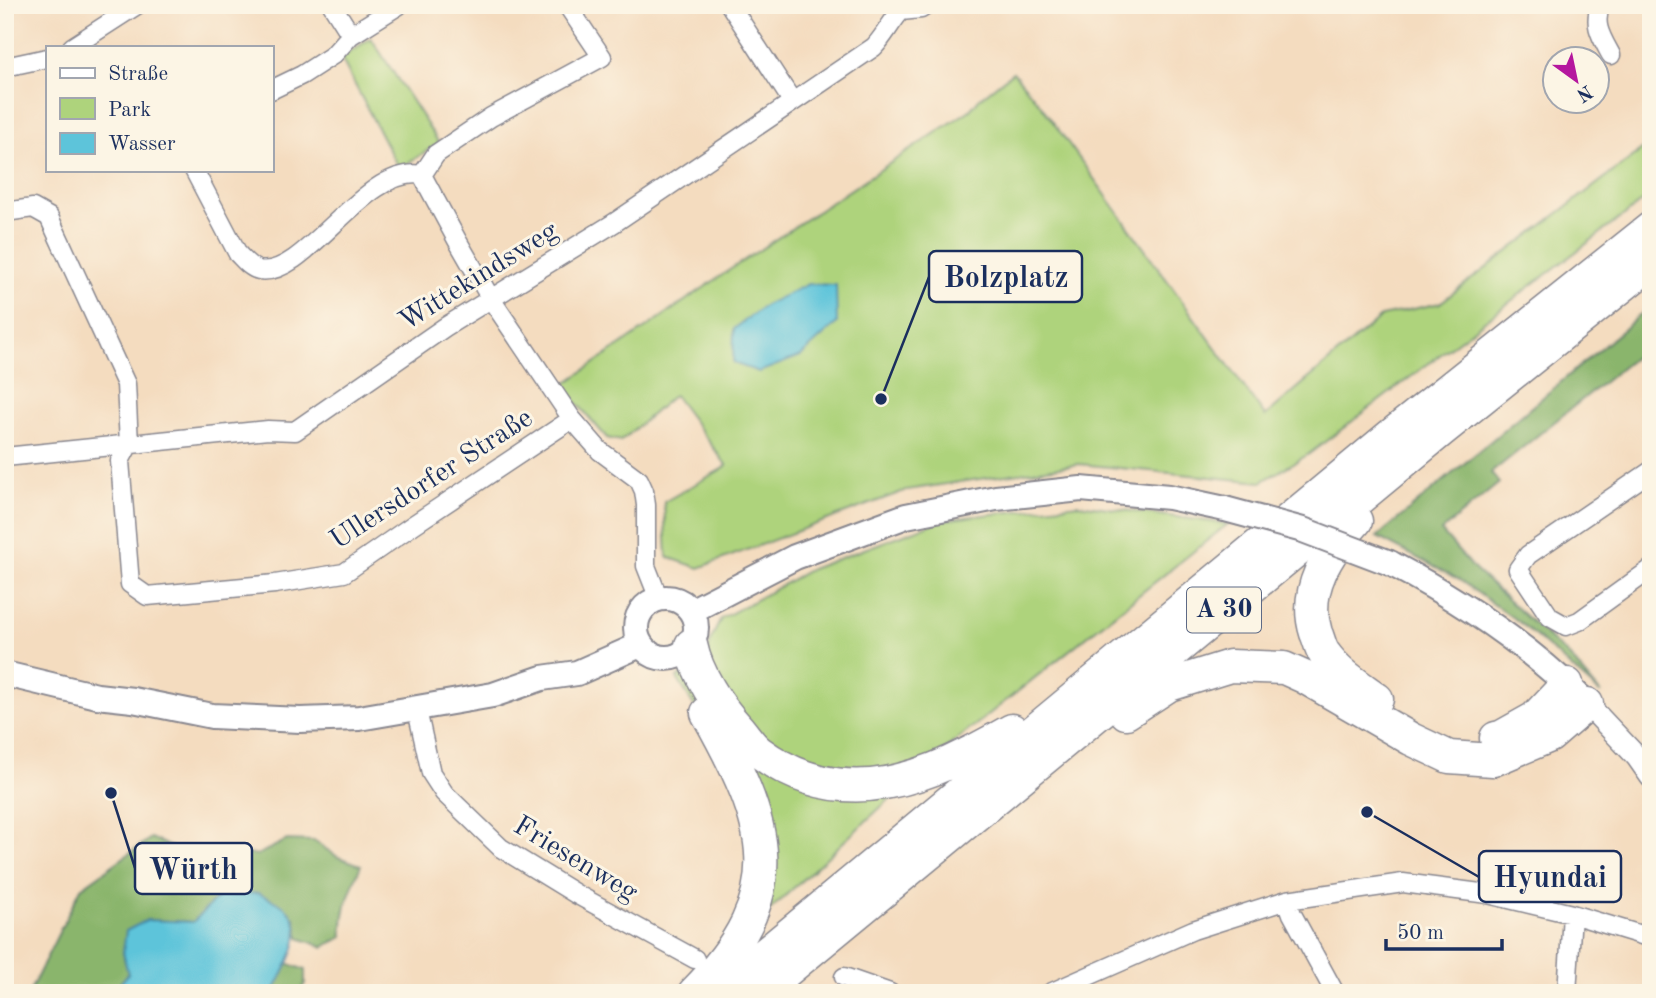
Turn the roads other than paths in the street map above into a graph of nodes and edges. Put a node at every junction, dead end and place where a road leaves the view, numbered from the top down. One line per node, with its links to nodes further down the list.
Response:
1 (137, 5): 10 (street)
2 (332, 5): 9 (street)
3 (399, 5): 9 (street)
4 (568, 5): 17 (street)
5 (730, 5): 15 (street)
6 (927, 5): 8 (street, Wittekindsweg)
7 (1601, 5): 11 (street)
8 (899, 8): 15 (street, Wittekindsweg)
9 (351, 35): 14 (street)
10 (74, 46)
11 (1611, 55)
12 (46, 58): 13 (street)
13 (5, 67)
14 (273, 89)
15 (792, 101): 21 (street, Wittekindsweg)
16 (195, 172): 17 (street)
17 (422, 175): 21 (street)
18 (5, 212): 24 (street)
19 (1651, 228): 34 (highway, A 30)
20 (1651, 263): 23 (highway, A 30)
21 (491, 299): 22 (street); 24 (street, Wittekindsweg)
22 (572, 419): 24 (street, Ullersdorfer Straße); 28 (street)
23 (1441, 431): 35 (highway); 39 (highway, A 30)
24 (129, 444): 25 (street, Wittekindsweg)
25 (5, 457)
26 (1651, 471): 27 (street)
27 (1651, 569)
28 (659, 599): 29 (main road); 30 (main road)
29 (691, 611): 31 (main road); 35 (main road, bridge)
30 (638, 638): 31 (main road); 37 (main road)
31 (682, 652): 34 (highway); 45 (highway)
32 (5, 663): 36 (main road)
33 (5, 674): 36 (main road)
34 (1080, 691): 46 (highway, A 30)
35 (1577, 694): 38 (street); 39 (highway)
36 (133, 700): 37 (main road)
37 (417, 709): 43 (street, Friesenweg)
38 (1651, 777)
39 (1006, 789): 47 (highway, A 30)
40 (1287, 900): 41 (street); 49 (street); 50 (street)
41 (1572, 914): 42 (street); 51 (street)
42 (1651, 938)
43 (695, 959)
44 (844, 977): 48 (street)
45 (694, 993)
46 (718, 993)
47 (760, 993)
48 (890, 993)
49 (1050, 993)
50 (1335, 993)
51 (1567, 993)

